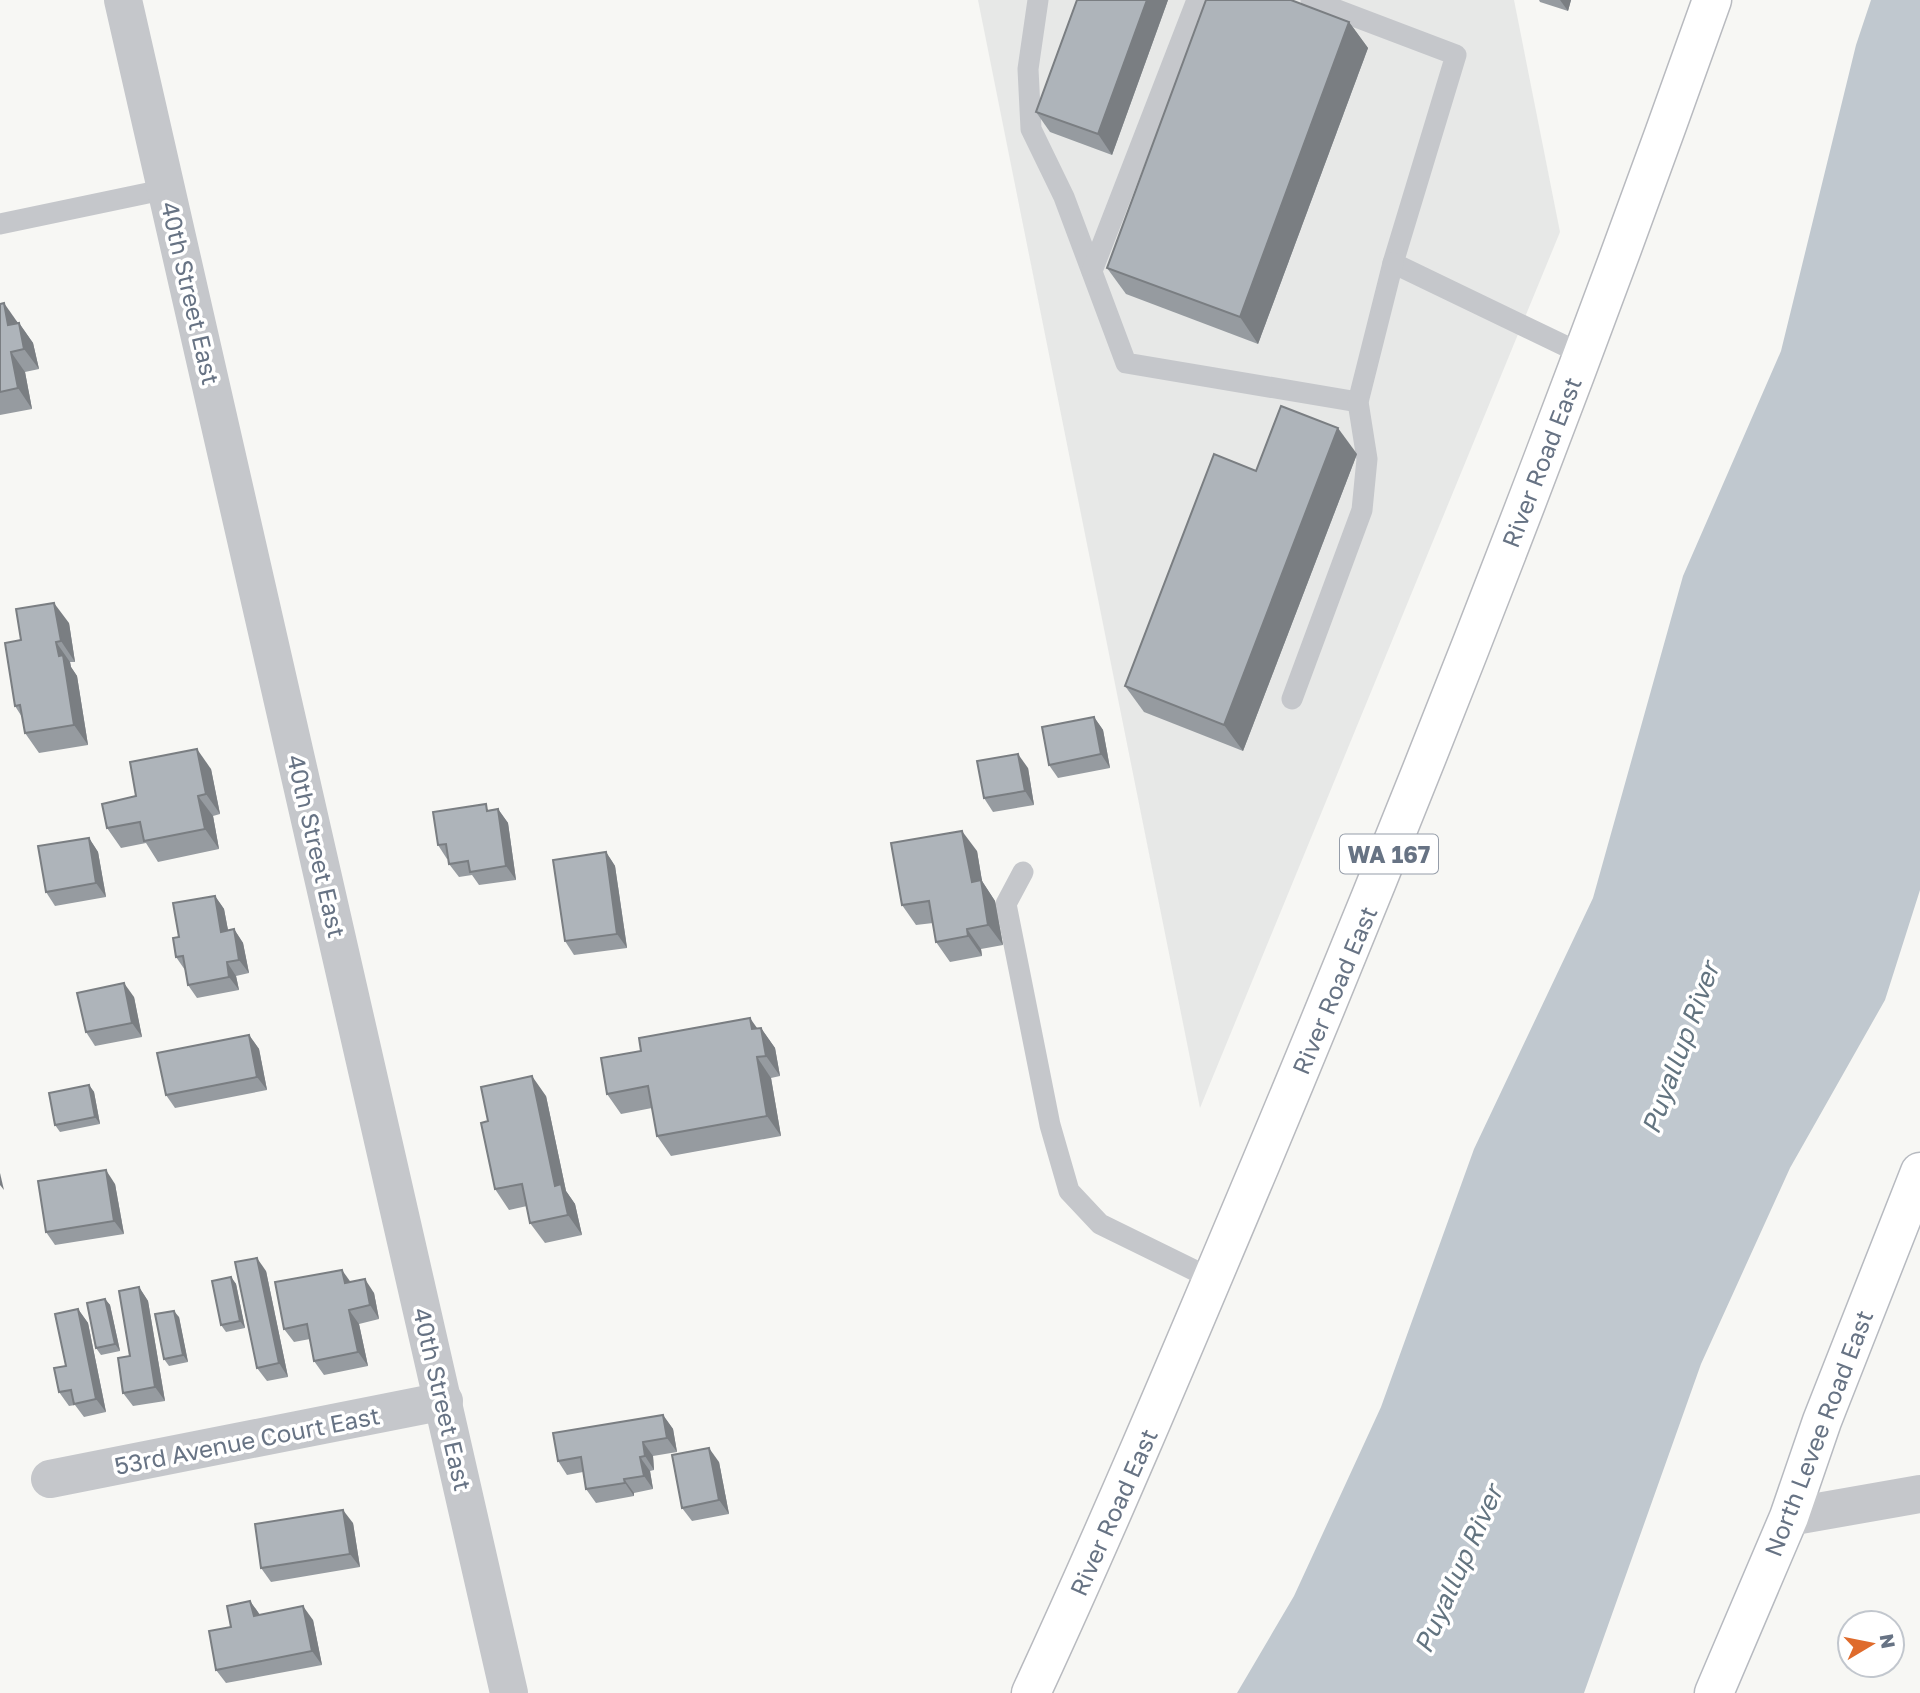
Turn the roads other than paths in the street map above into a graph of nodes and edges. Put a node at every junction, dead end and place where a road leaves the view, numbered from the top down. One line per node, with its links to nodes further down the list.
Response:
1 (123, 0): 6 (street, 40th Street East)
2 (1038, 0): 9 (lane)
3 (1197, 0): 9 (lane)
4 (1311, 0): 8 (lane)
5 (1712, 0): 10 (main road, River Road East / WA 167)
6 (167, 189): 7 (lane); 16 (street, 40th Street East)
7 (0, 224)
8 (1394, 262): 10 (lane); 11 (lane)
9 (1092, 271): 11 (lane)
10 (1582, 354): 15 (main road, River Road East / WA 167)
11 (1358, 402): 12 (lane)
12 (1292, 699)
13 (1023, 872): 15 (lane)
14 (1920, 1172): 19 (main road, North Levee Road East)
15 (1212, 1279): 21 (main road, River Road East / WA 167)
16 (444, 1401): 17 (street, 53rd Avenue Court East); 20 (street, 40th Street East)
17 (50, 1479)
18 (1920, 1494): 19 (street)
19 (1789, 1517): 22 (main road, North Levee Road East)
20 (509, 1693)
21 (1031, 1693)
22 (1714, 1693)

